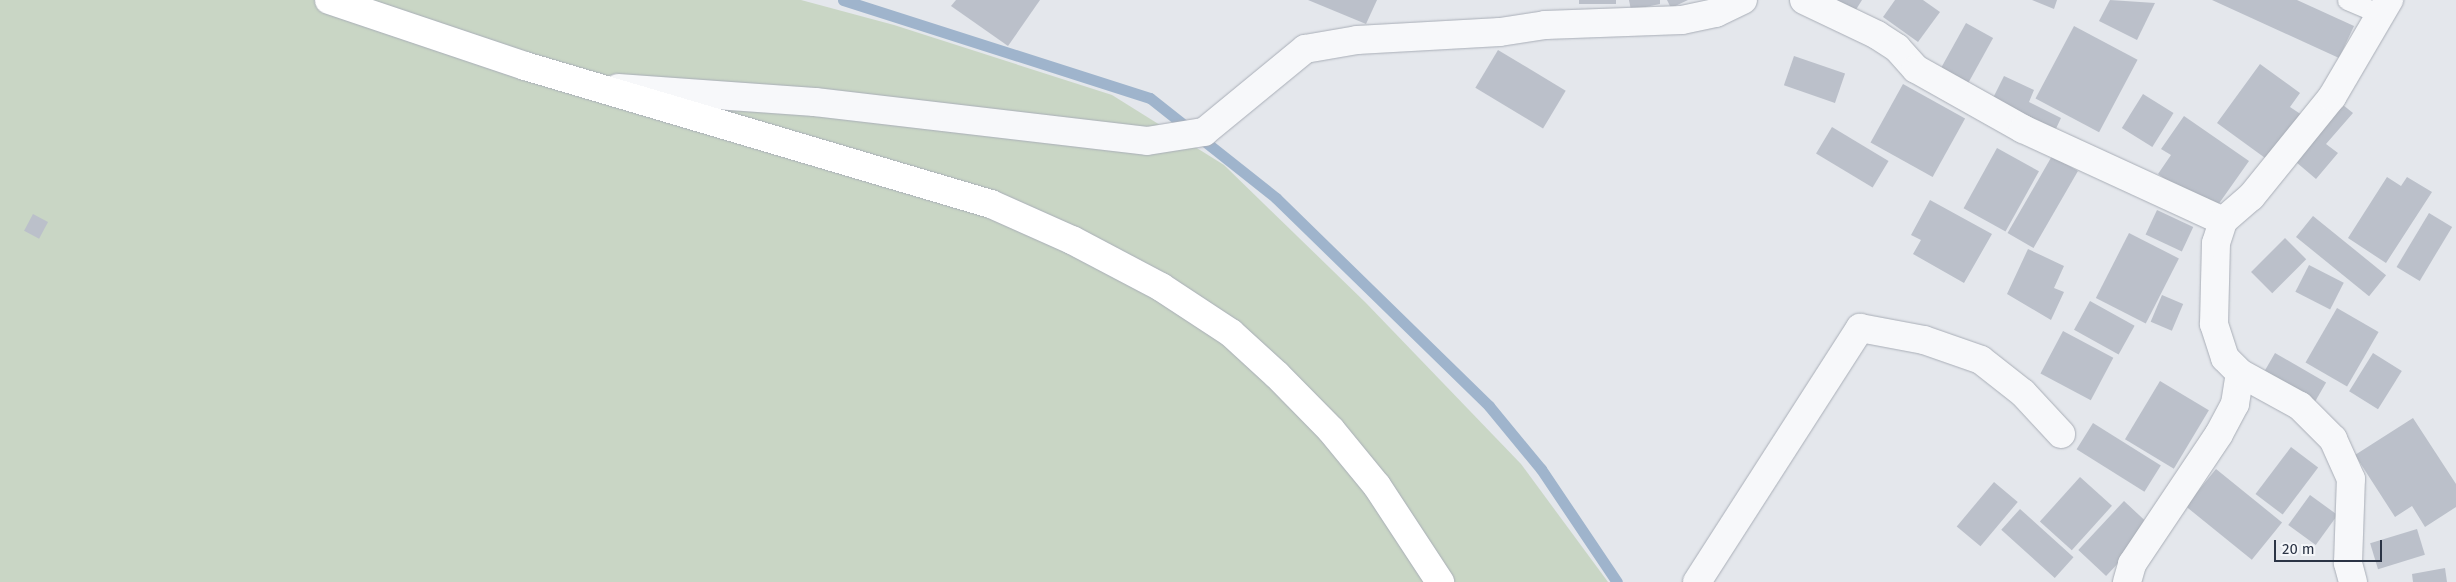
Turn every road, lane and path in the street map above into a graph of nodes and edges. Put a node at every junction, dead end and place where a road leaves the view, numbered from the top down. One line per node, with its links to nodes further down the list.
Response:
1 (329, 0): 6 (street)
2 (1743, 0): 6 (street)
3 (1804, 0): 7 (street)
4 (2347, 0): 5 (lane)
5 (2385, 7): 7 (street)
6 (604, 87): 10 (street)
7 (2223, 221): 8 (street)
8 (2240, 374): 12 (street); 13 (street)
9 (2061, 434): 11 (street)
10 (1440, 582)
11 (1697, 582)
12 (2127, 582)
13 (2353, 582)

